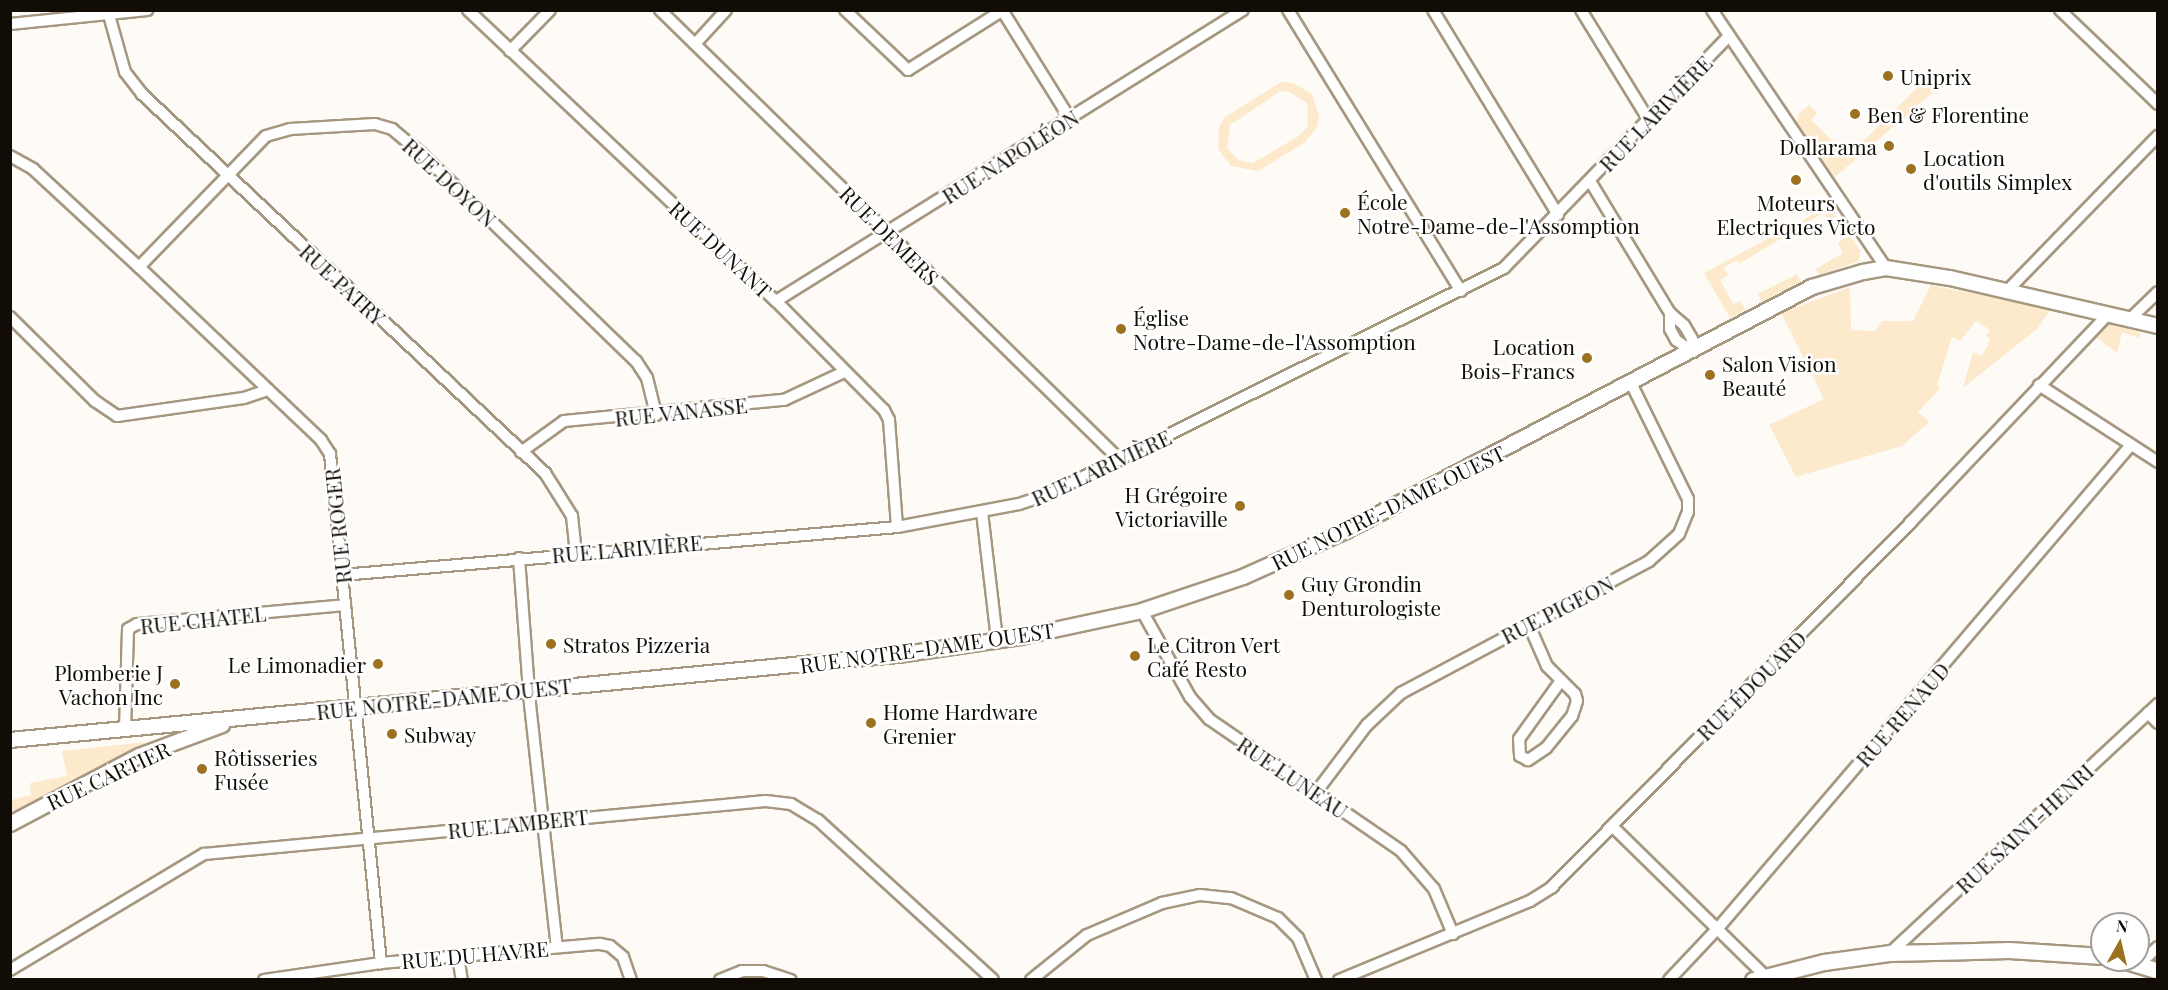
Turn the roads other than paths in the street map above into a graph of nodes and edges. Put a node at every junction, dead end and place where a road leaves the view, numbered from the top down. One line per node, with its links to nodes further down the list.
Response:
1 (147, 10): 14 (street)
2 (468, 10): 18 (street, RUE DUNANT)
3 (550, 10): 18 (street)
4 (660, 10): 17 (street, RUE DEMERS)
5 (726, 10): 17 (street)
6 (845, 10): 13 (street)
7 (1243, 10): 20 (street, RUE NAPOLÉON)
8 (1288, 10): 31 (street)
9 (1433, 10): 26 (street)
10 (1581, 10): 21 (street)
11 (1712, 10): 16 (street)
12 (2060, 10): 19 (street)
13 (1003, 11): 20 (street)
14 (109, 15): 15 (street); 24 (street, RUE PATRY)
15 (10, 24)
16 (1728, 37): 21 (street, RUE LARIVIÈRE); 29 (street)
17 (695, 44): 27 (street, RUE DEMERS)
18 (510, 51): 33 (street, RUE DUNANT)
19 (2157, 105)
20 (1070, 118): 27 (street, RUE NAPOLÉON)
21 (1650, 122): 25 (street, RUE LARIVIÈRE)
22 (2157, 136): 30 (street)
23 (10, 156): 28 (street, RUE ROGER)
24 (225, 175): 28 (street, RUE DOYON); 43 (street, RUE DOYON); 45 (street, RUE PATRY)
25 (1590, 181): 26 (street, RUE LARIVIÈRE); 38 (street)
26 (1558, 215): 31 (street, RUE LARIVIÈRE)
27 (888, 232): 33 (street, RUE NAPOLÉON); 46 (street, RUE DEMERS)
28 (139, 267): 42 (street, RUE ROGER)
29 (1886, 268): 30 (street, RUE NOTRE-DAME OUEST); 38 (street, RUE NOTRE-DAME OUEST)
30 (2009, 290): 34 (street, RUE NOTRE-DAME OUEST)
31 (1461, 291): 46 (street, RUE LARIVIÈRE)
32 (2157, 292): 36 (street)
33 (776, 301): 39 (street, RUE DUNANT)
34 (2109, 313): 36 (street, RUE NOTRE-DAME OUEST); 41 (street, RUE ÉDOUARD)
35 (10, 317): 42 (street)
36 (2131, 318): 37 (street, RUE NOTRE-DAME OUEST)
37 (2157, 326)
38 (1693, 352): 40 (street, RUE NOTRE-DAME OUEST)
39 (844, 372): 43 (street, RUE VANASSE); 49 (street, RUE DUNANT)
40 (1632, 385): 54 (street, RUE NOTRE-DAME OUEST); 55 (street, RUE PIGEON)
41 (2039, 386): 44 (street); 69 (street, RUE ÉDOUARD)
42 (267, 390): 52 (street, RUE ROGER)
43 (656, 415): 45 (street, RUE VANASSE)
44 (2131, 445): 47 (street); 71 (street, RUE RENAUD)
45 (522, 452): 50 (street, RUE PATRY)
46 (1120, 460): 48 (street, RUE LARIVIÈRE)
47 (2157, 462)
48 (982, 512): 49 (street, RUE LARIVIÈRE); 56 (street)
49 (897, 526): 50 (street, RUE LARIVIÈRE)
50 (576, 552): 51 (street, RUE LARIVIÈRE)
51 (519, 558): 52 (street, RUE LARIVIÈRE); 58 (street)
52 (342, 575): 53 (street, RUE ROGER)
53 (345, 605): 60 (street, RUE ROGER); 64 (street, RUE CHATEL)
54 (1142, 611): 56 (street, RUE NOTRE-DAME OUEST); 66 (street, RUE LUNEAU)
55 (1529, 625): 57 (street); 66 (street, RUE PIGEON)
56 (997, 640): 58 (street, RUE NOTRE-DAME OUEST)
57 (1560, 681): 57 (street)
58 (528, 688): 60 (street, RUE NOTRE-DAME OUEST); 67 (street)
59 (2157, 704): 61 (street, RUE SAINT-HENRI)
60 (356, 707): 62 (street, RUE NOTRE-DAME OUEST); 70 (street, RUE ROGER)
61 (2148, 713): 63 (street); 74 (street, RUE SAINT-HENRI)
62 (241, 718): 64 (street, RUE NOTRE-DAME OUEST); 68 (street, RUE CARTIER)
63 (2157, 723)
64 (125, 730): 65 (street, RUE NOTRE-DAME OUEST)
65 (10, 740)
66 (1317, 791): 72 (street, RUE LUNEAU)
67 (542, 820): 70 (street, RUE LAMBERT); 73 (street); 86 (street, RUE LAMBERT)
68 (10, 824)
69 (1611, 826): 71 (street); 72 (street, RUE ÉDOUARD)
70 (368, 838): 77 (street, RUE ROGER); 78 (street, RUE LAMBERT)
71 (1719, 927): 80 (street); 90 (street, RUE RENAUD)
72 (1453, 934): 89 (street, RUE ÉDOUARD)
73 (557, 947): 76 (street, RUE DU HAVRE); 83 (street, RUE DU HAVRE)
74 (1890, 953): 75 (main road); 80 (main road)
75 (2090, 955)
76 (458, 956): 77 (street, RUE DU HAVRE); 82 (street)
77 (381, 963): 79 (street, RUE DU HAVRE)
78 (10, 970)
79 (299, 976): 81 (street, RUE DU HAVRE)
80 (1759, 977)
81 (264, 980)
82 (462, 980)
83 (631, 980)
84 (720, 980): 85 (street)
85 (791, 980)
86 (993, 980)
87 (1031, 980): 88 (street)
88 (1316, 980)
89 (1338, 980)
90 (1669, 980)

